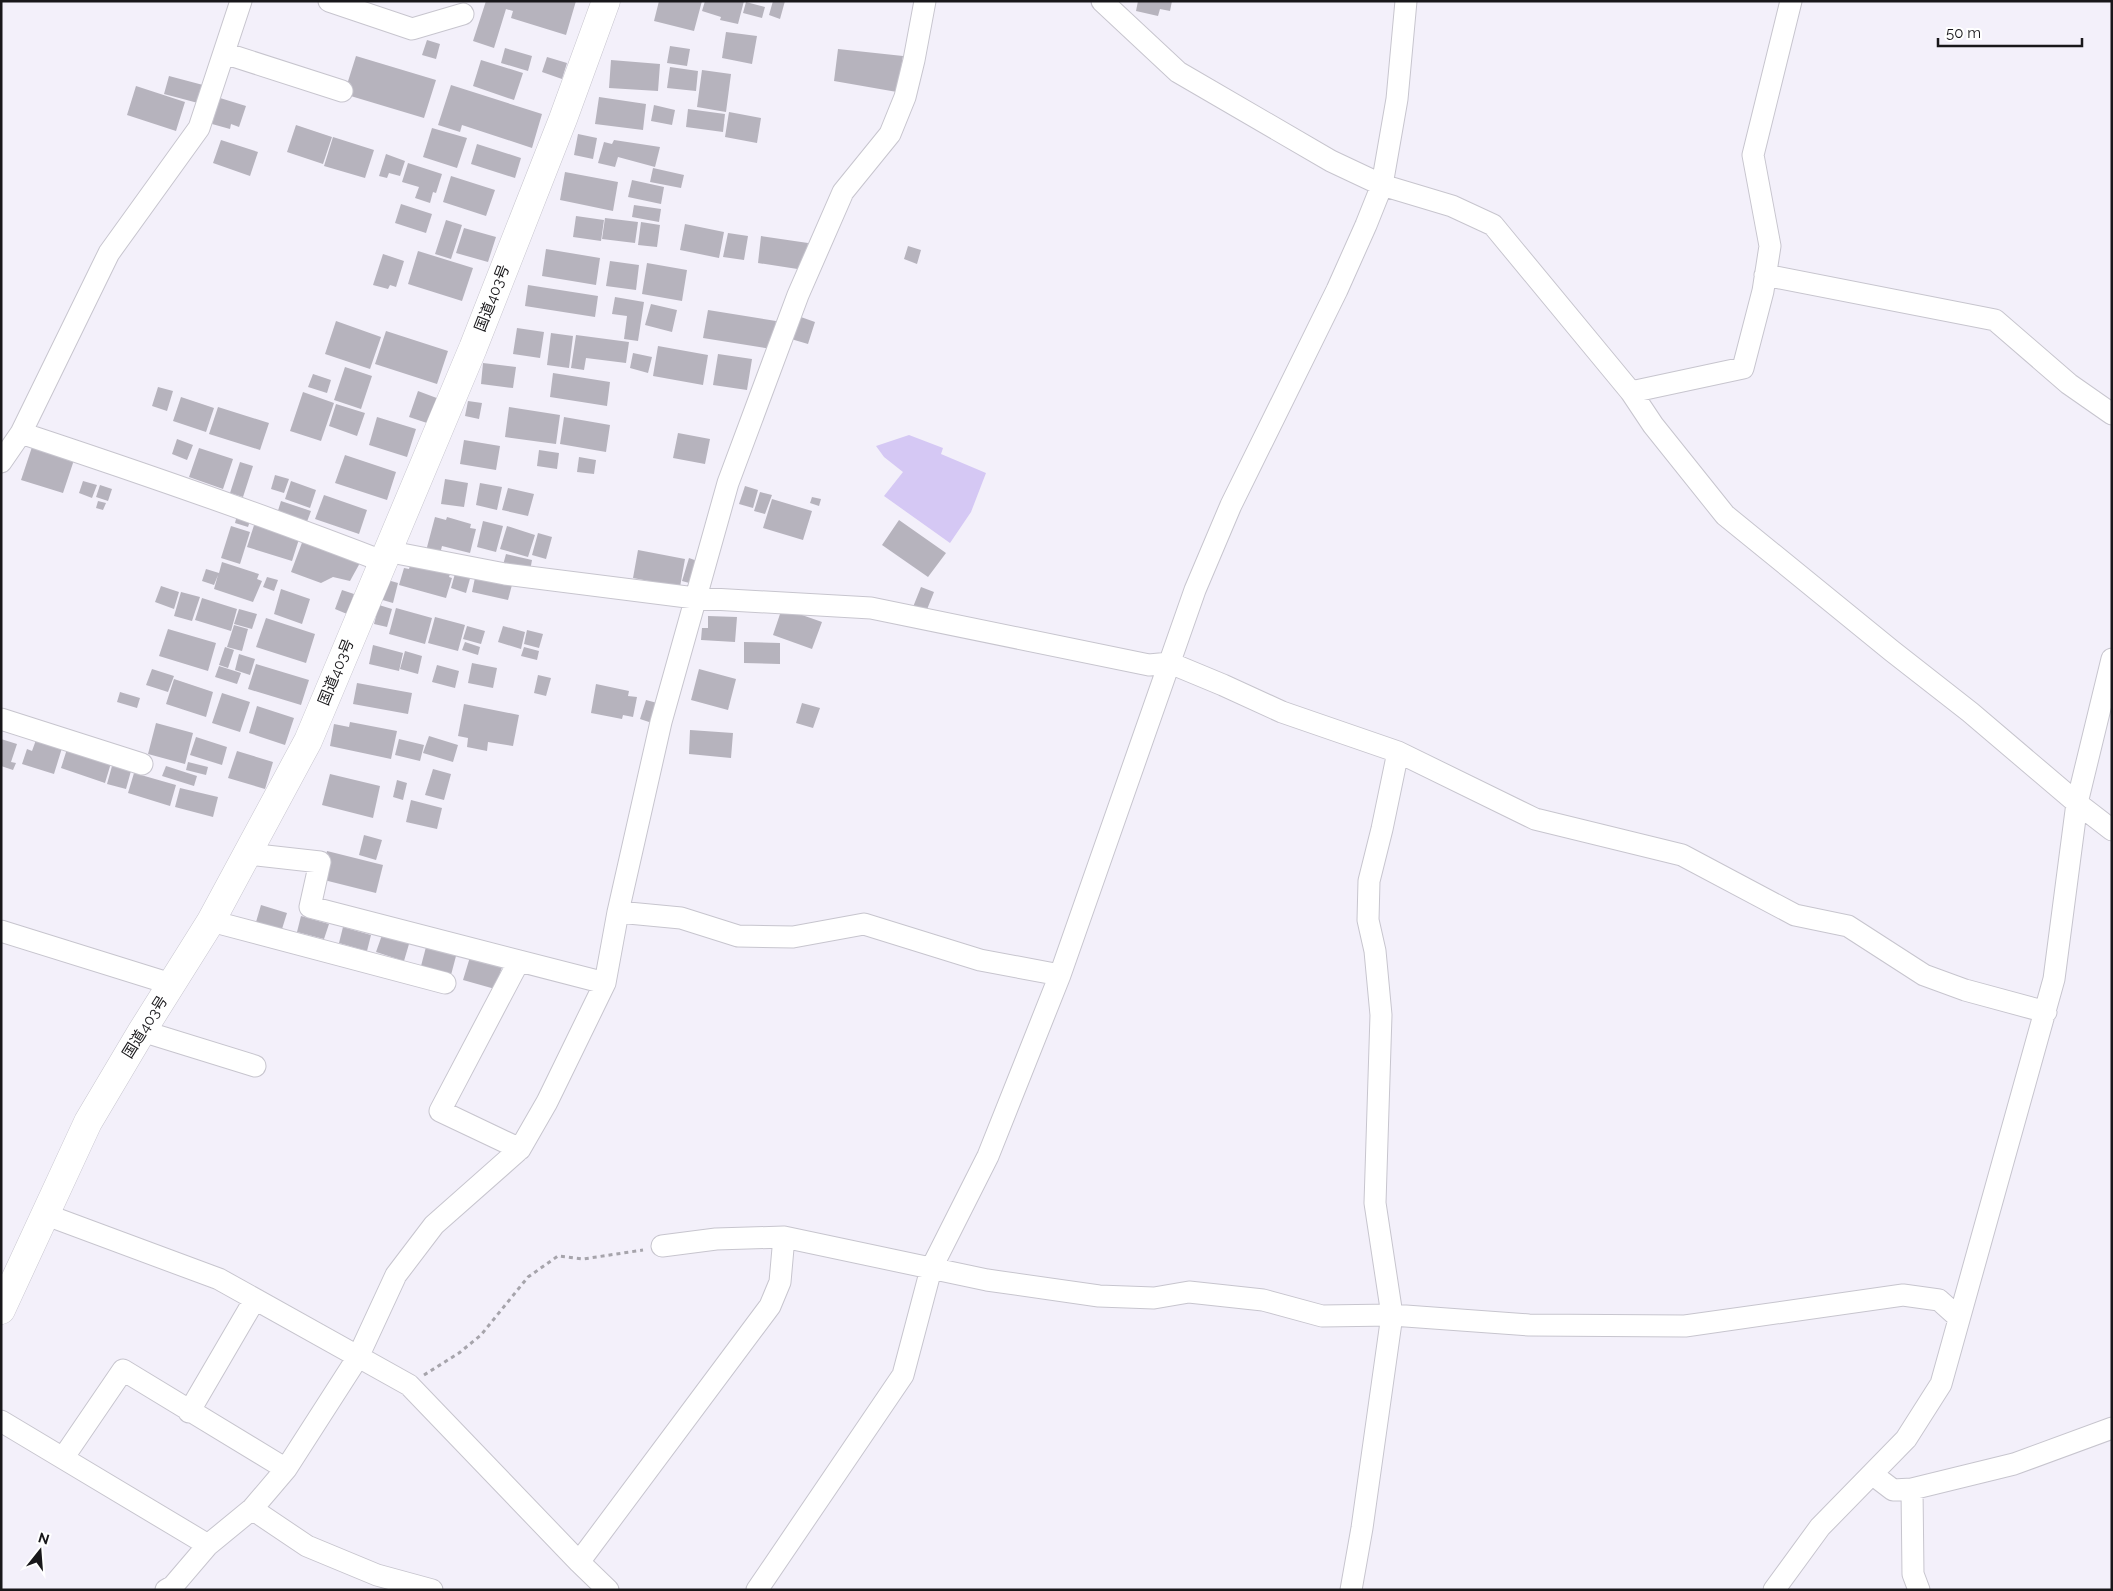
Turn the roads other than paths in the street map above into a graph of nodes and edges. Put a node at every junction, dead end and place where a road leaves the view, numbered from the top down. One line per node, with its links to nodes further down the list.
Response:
1 (241, 1): 9 (street)
2 (329, 1): 8 (street)
3 (606, 1): 17 (highway, 国道403号)
4 (925, 1): 18 (street)
5 (1102, 1): 11 (street)
6 (1406, 1): 11 (street)
7 (1791, 1): 12 (street)
8 (462, 14)
9 (224, 53): 10 (street); 15 (street)
10 (342, 91)
11 (1382, 185): 13 (street); 20 (street)
12 (1765, 275): 13 (street); 14 (street)
13 (1631, 392): 24 (street)
14 (2112, 414)
15 (21, 434): 16 (street); 17 (street)
16 (1, 462)
17 (384, 556): 18 (street); 26 (highway, 国道403号)
18 (695, 598): 20 (street); 27 (street)
19 (2112, 659): 24 (street)
20 (1170, 664): 22 (street); 31 (street)
21 (1, 720): 23 (street)
22 (1398, 752): 35 (street); 45 (street)
23 (142, 764)
24 (2077, 803): 25 (street); 35 (street)
25 (2112, 830)
26 (249, 854): 28 (highway, 国道403号); 30 (street)
27 (618, 912): 31 (street); 33 (street)
28 (211, 921): 32 (street); 34 (highway, 国道403号)
29 (1, 931): 34 (street)
30 (519, 961): 33 (street); 38 (street)
31 (1060, 974): 42 (street)
32 (445, 983)
33 (605, 983): 38 (street)
34 (171, 984): 36 (highway, 国道403号)
35 (2046, 1012): 46 (street)
36 (142, 1031): 37 (street); 39 (highway, 国道403号)
37 (255, 1066)
38 (520, 1149): 47 (street)
39 (44, 1214): 43 (street); 44 (highway, 国道403号)
40 (784, 1237): 41 (street); 42 (street); 57 (street)
41 (662, 1246)
42 (931, 1269): 45 (street); 61 (street)
43 (255, 1299): 47 (street); 48 (street)
44 (1, 1310)
45 (1392, 1315): 46 (street); 62 (street)
46 (1959, 1318): 53 (street)
47 (358, 1358): 52 (street); 57 (street)
48 (189, 1412): 51 (street); 52 (street)
49 (1, 1421): 51 (street)
50 (2112, 1428): 54 (street)
51 (63, 1458): 56 (street)
52 (286, 1469): 55 (street)
53 (1872, 1474): 54 (street); 63 (street)
54 (1912, 1489): 64 (street)
55 (252, 1509): 56 (street); 59 (street)
56 (208, 1545): 58 (street)
57 (579, 1562): 60 (street)
58 (166, 1590)
59 (432, 1590)
60 (608, 1590)
61 (757, 1590)
62 (1351, 1590)
63 (1774, 1590)
64 (1919, 1590)

